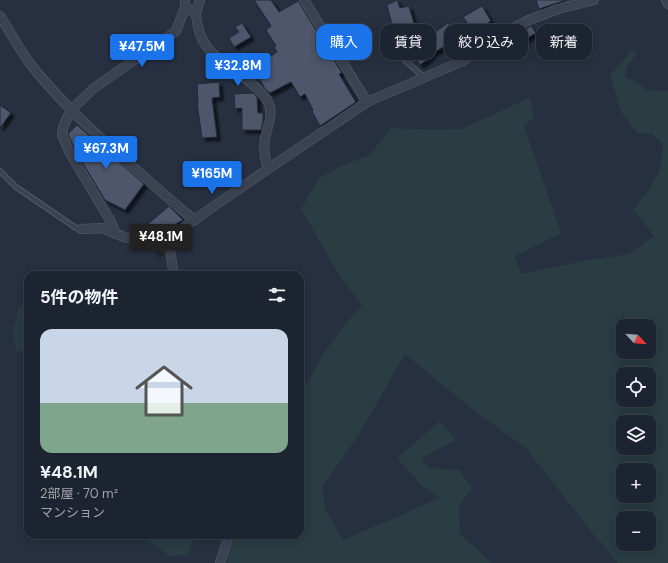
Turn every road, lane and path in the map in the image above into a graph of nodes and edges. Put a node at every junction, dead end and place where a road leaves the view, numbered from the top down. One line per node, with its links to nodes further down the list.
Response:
1 (200, 0): 8 (street)
2 (304, 0): 12 (street)
3 (594, 0): 6 (street)
4 (666, 0): 7 (street)
5 (185, 4): 8 (street); 13 (street)
6 (559, 4): 11 (street)
7 (668, 4)
8 (196, 13): 14 (street)
9 (0, 16): 13 (street)
10 (404, 60): 11 (lane)
11 (425, 78): 12 (street)
12 (367, 102): 14 (street)
13 (71, 110): 16 (street); 18 (street)
14 (268, 169): 16 (street)
15 (0, 171): 17 (lane)
16 (195, 220): 19 (street)
17 (81, 229): 18 (street)
18 (116, 234): 19 (street)
19 (168, 238): 20 (street)
20 (173, 271)
21 (228, 539): 22 (street)
22 (220, 563)

